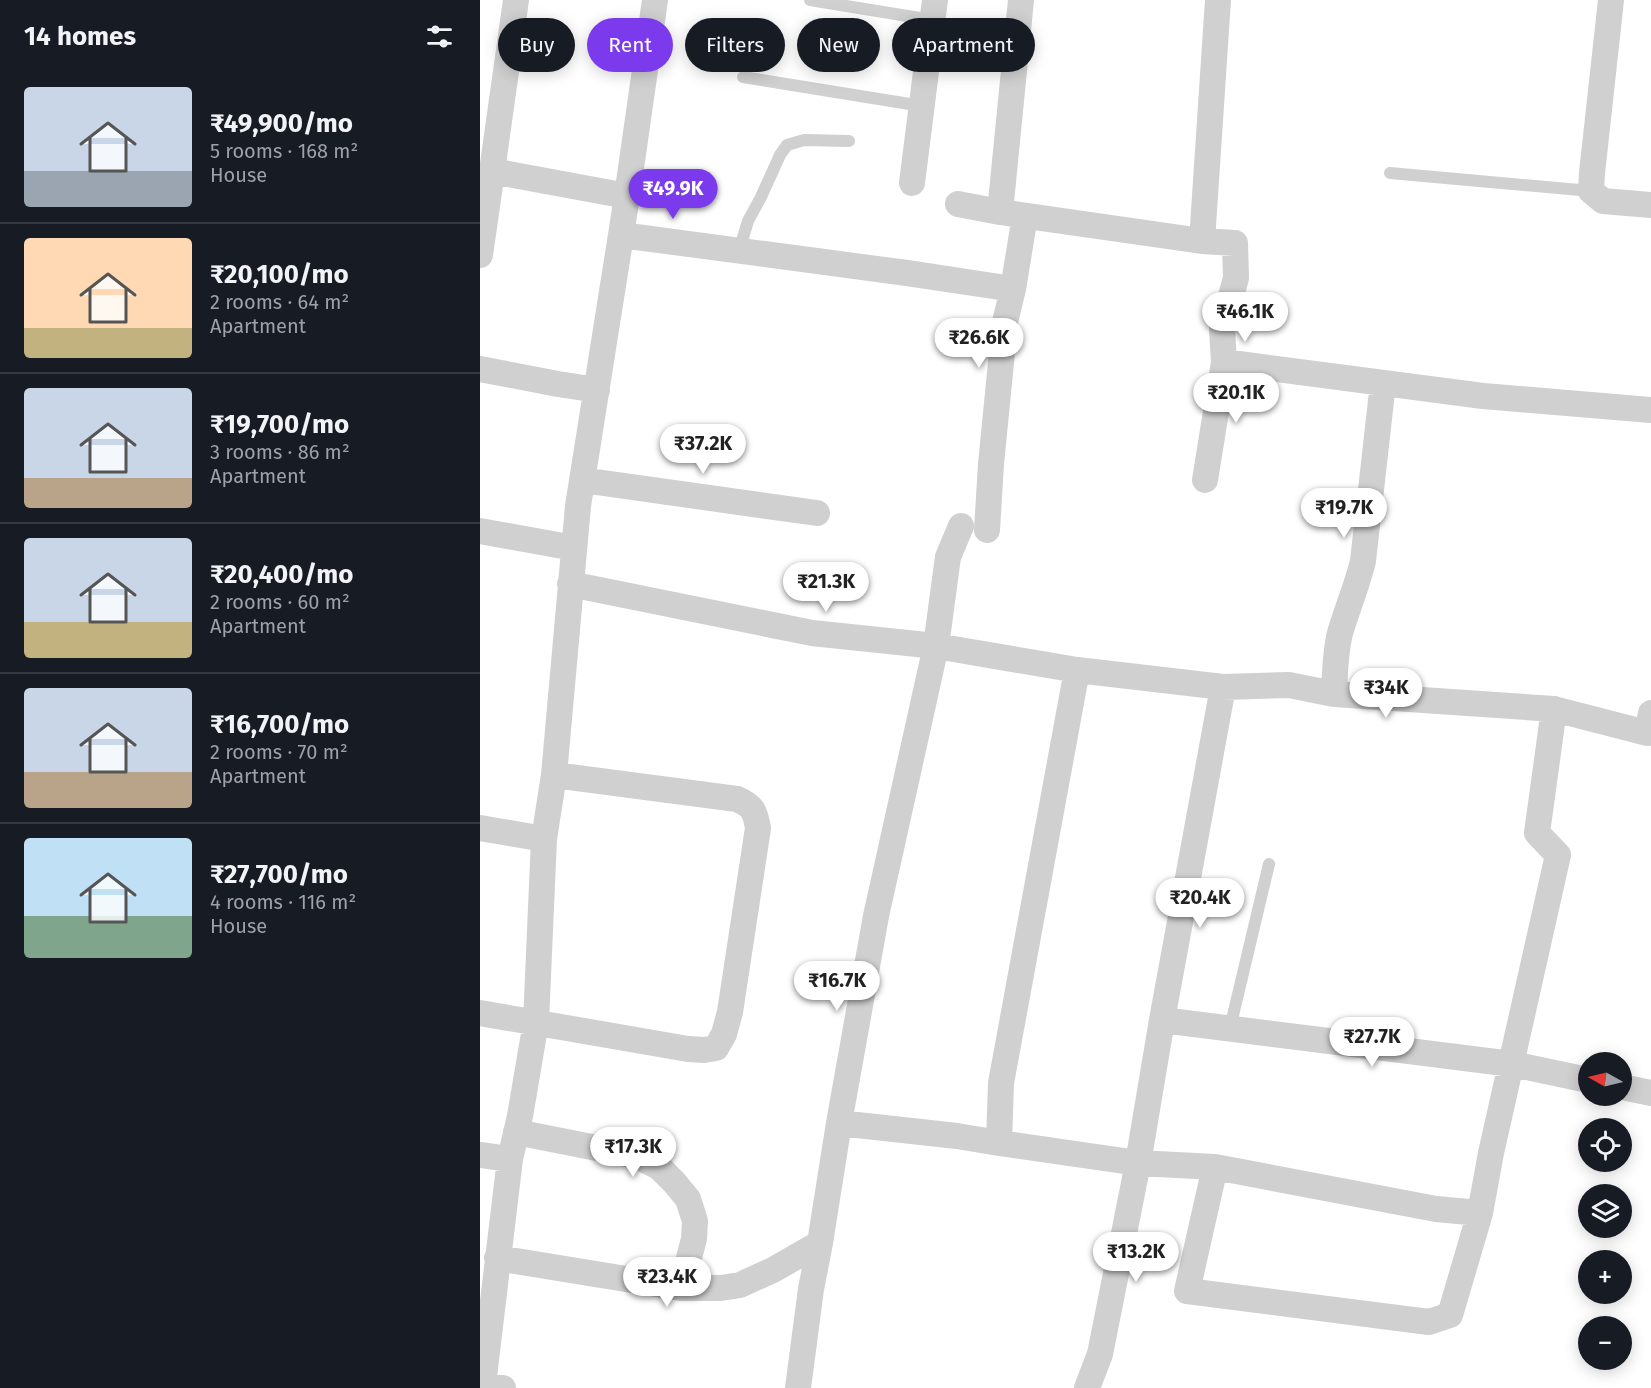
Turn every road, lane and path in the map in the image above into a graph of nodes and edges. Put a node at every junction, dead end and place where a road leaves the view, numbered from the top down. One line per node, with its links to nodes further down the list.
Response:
1 (516, 0): 11 (street)
2 (655, 0): 15 (street)
3 (810, 0): 7 (lane)
4 (1021, 0): 18 (street)
5 (1218, 0): 21 (street)
6 (1611, 0): 14 (street)
7 (934, 10): 9 (street)
8 (743, 77): 9 (lane)
9 (922, 106): 13 (street)
10 (849, 141): 22 (lane)
11 (492, 171): 15 (street); 23 (street)
12 (1390, 173): 14 (lane)
13 (912, 183)
14 (1591, 191): 17 (street)
15 (627, 196): 20 (street)
16 (958, 204): 18 (street)
17 (1651, 205)
18 (1000, 212): 19 (street)
19 (1025, 216): 21 (street); 24 (street)
20 (621, 235): 22 (street); 28 (street)
21 (1202, 241): 25 (street)
22 (740, 251): 24 (street)
23 (480, 255)
24 (1013, 289): 34 (street)
25 (1224, 362): 27 (street); 31 (street)
26 (480, 369): 28 (street)
27 (1383, 383): 29 (street); 41 (street)
28 (597, 390): 30 (street)
29 (1651, 410)
30 (582, 480): 32 (street); 36 (street)
31 (1205, 480)
32 (817, 513)
33 (961, 526): 38 (street)
34 (987, 530)
35 (480, 531): 36 (street)
36 (574, 548): 37 (street)
37 (570, 584): 38 (street); 44 (street)
38 (936, 646): 39 (street); 56 (street)
39 (1077, 670): 40 (street); 58 (street)
40 (1223, 687): 41 (street); 49 (street)
41 (1335, 694): 42 (street)
42 (1554, 709): 43 (street); 52 (street)
43 (1650, 726)
44 (554, 775): 46 (street); 50 (street)
45 (480, 828): 46 (street)
46 (544, 839): 50 (street)
47 (1269, 864): 51 (lane)
48 (480, 1013): 50 (street)
49 (1162, 1020): 51 (street); 61 (street)
50 (536, 1022): 57 (street)
51 (1230, 1028): 52 (street)
52 (1512, 1064): 53 (street); 63 (street)
53 (1578, 1078)
54 (1632, 1089): 55 (street)
55 (1651, 1093)
56 (839, 1123): 58 (street); 64 (street)
57 (516, 1132): 60 (street); 66 (street)
58 (999, 1143): 61 (street)
59 (480, 1155): 60 (street)
60 (510, 1158): 65 (street)
61 (1138, 1163): 62 (street); 69 (street)
62 (1215, 1167): 63 (street); 63 (street)
63 (1480, 1213)
64 (820, 1243): 66 (street); 68 (street)
65 (497, 1258): 66 (street); 67 (street)
66 (681, 1288)
67 (489, 1386)
68 (798, 1388)
69 (1087, 1388)

